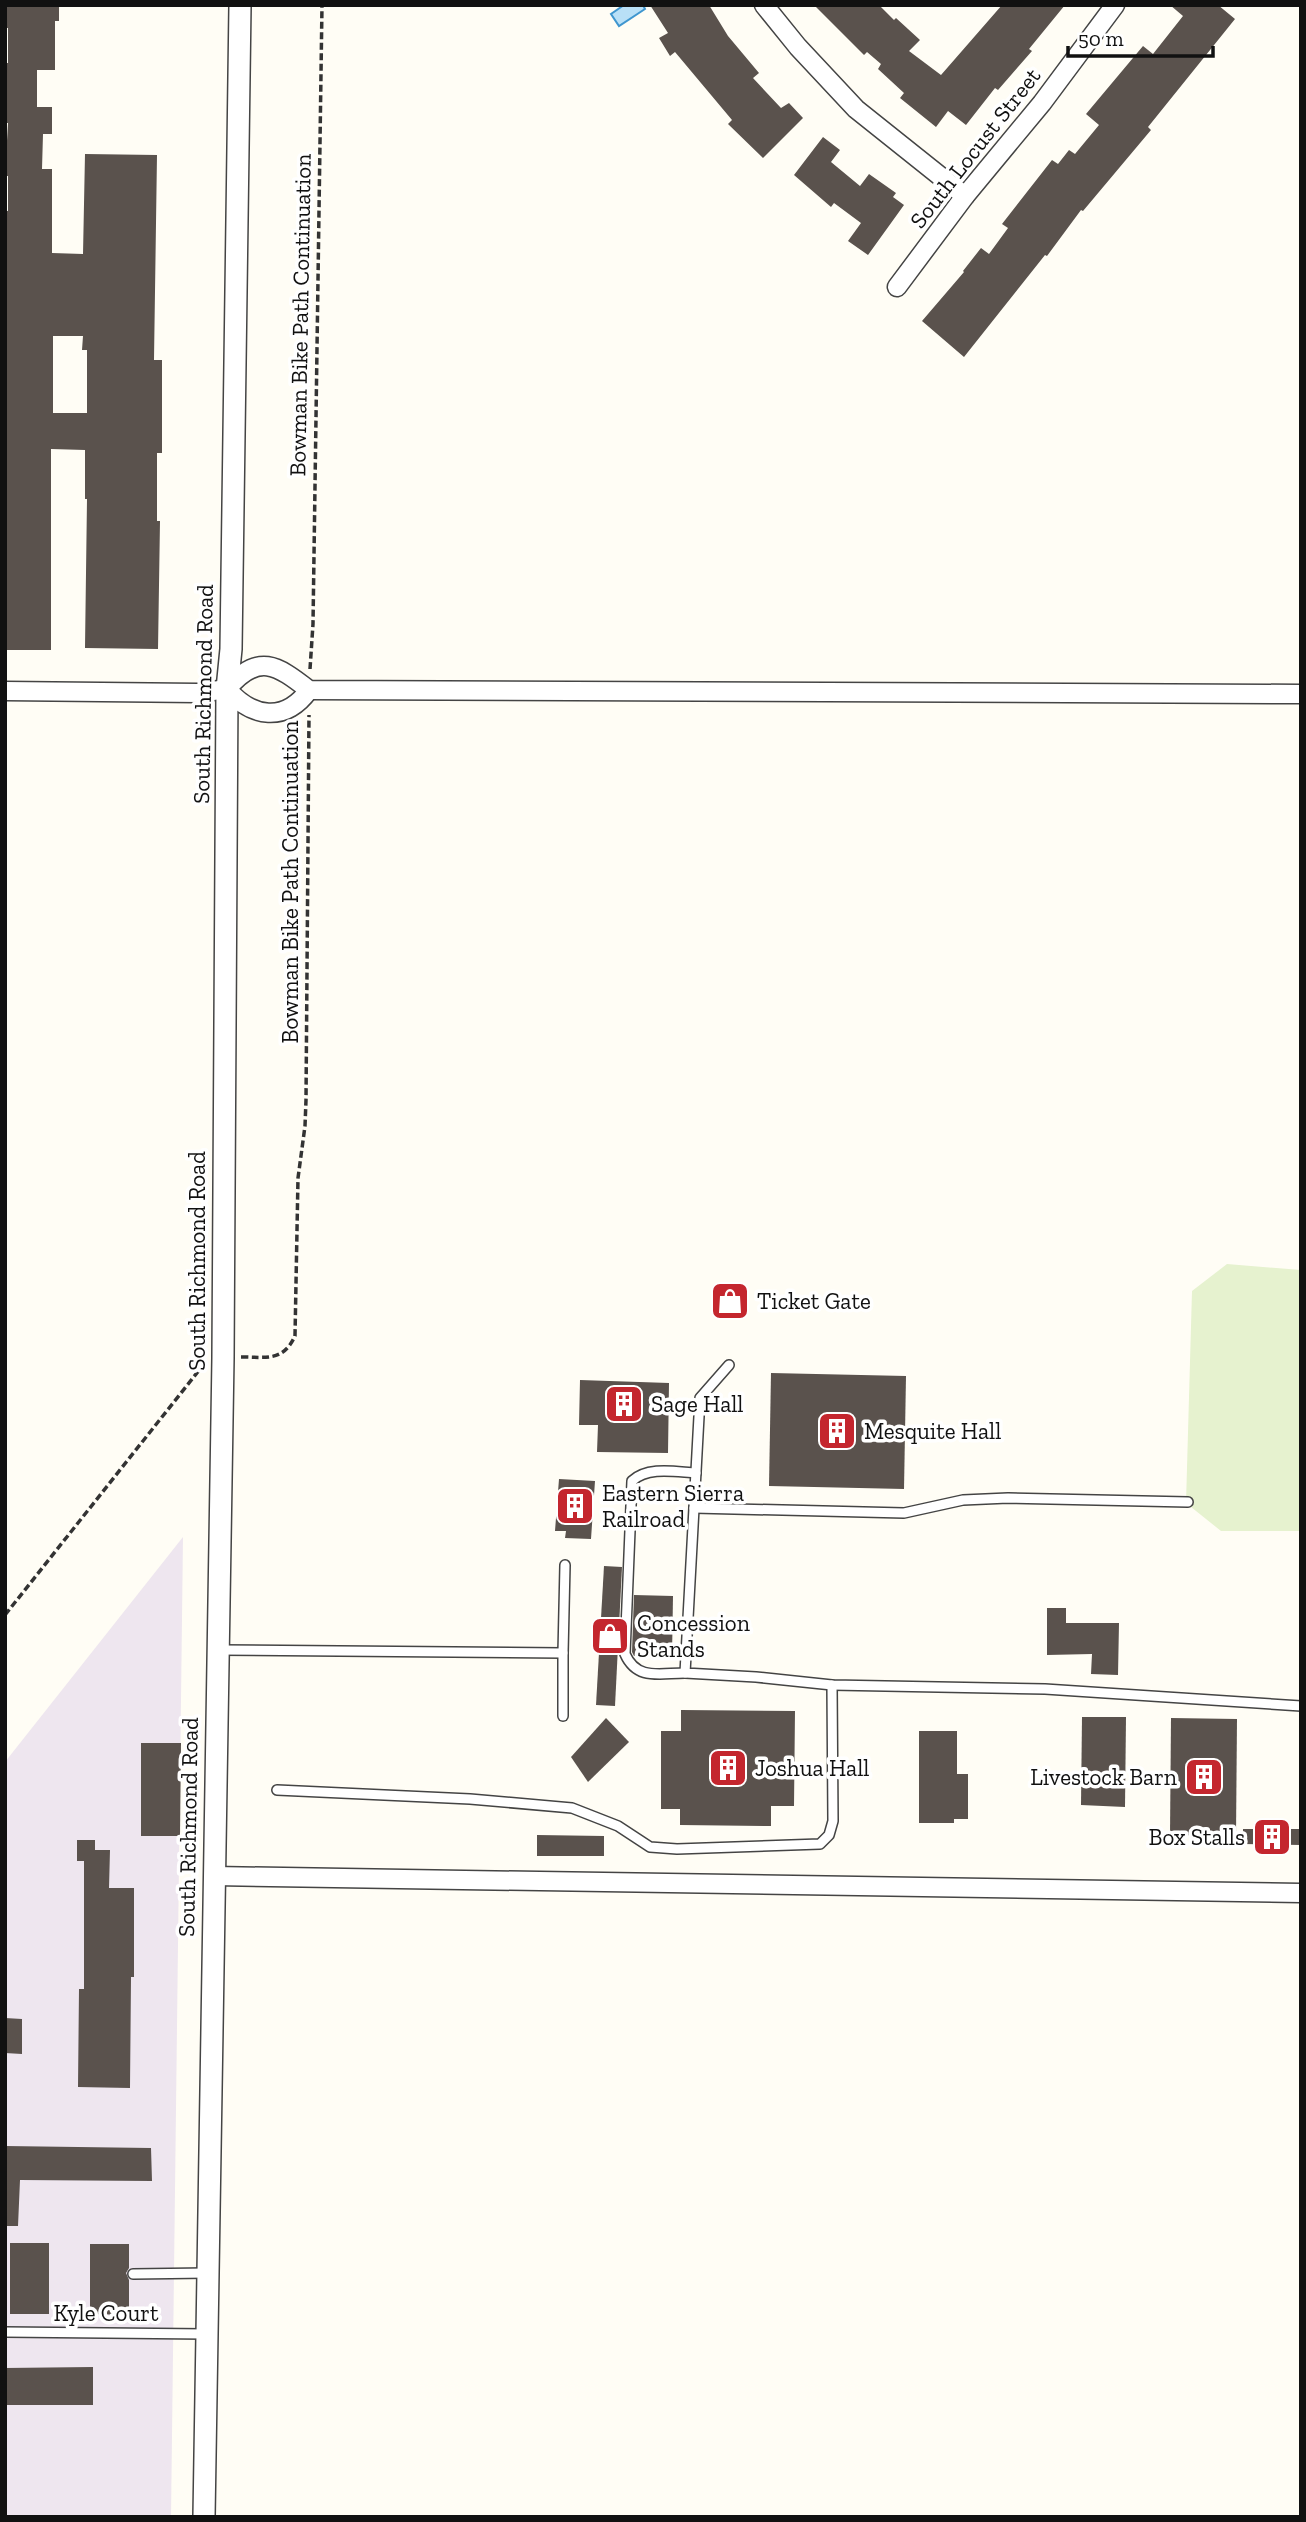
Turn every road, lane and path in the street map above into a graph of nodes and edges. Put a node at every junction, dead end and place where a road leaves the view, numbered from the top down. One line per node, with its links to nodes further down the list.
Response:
1 (240, 5): 7 (street, South Richmond Road)
2 (322, 5): 8 (path, Bowman Bike Path Continuation)
3 (764, 5): 5 (street)
4 (1115, 5): 5 (street, South Locust Street)
5 (965, 196): 6 (street, South Locust Street)
6 (897, 287)
7 (227, 690): 8 (street); 8 (street); 9 (street); 11 (street, South Richmond Road)
8 (309, 690): 10 (street); 11 (path, Bowman Bike Path Continuation)
9 (5, 691)
10 (1301, 694)
11 (223, 1358): 17 (path, Bowman Bike Path Continuation); 18 (street, South Richmond Road)
12 (729, 1365): 13 (lane)
13 (696, 1473): 15 (lane); 20 (lane)
14 (1188, 1502): 15 (lane)
15 (694, 1508): 20 (lane)
16 (565, 1565): 19 (lane)
17 (5, 1615)
18 (218, 1650): 19 (lane); 25 (street, South Richmond Road)
19 (563, 1653): 23 (lane)
20 (685, 1673): 21 (lane)
21 (832, 1685): 22 (lane); 24 (lane)
22 (1301, 1706)
23 (563, 1716)
24 (276, 1790)
25 (214, 1876): 26 (street); 27 (street, South Richmond Road)
26 (1301, 1893)
27 (207, 2273): 28 (lane); 30 (street, South Richmond Road)
28 (133, 2274)
29 (5, 2332): 30 (lane, Kyle Court)
30 (206, 2333): 31 (street, South Richmond Road)
31 (204, 2517)

